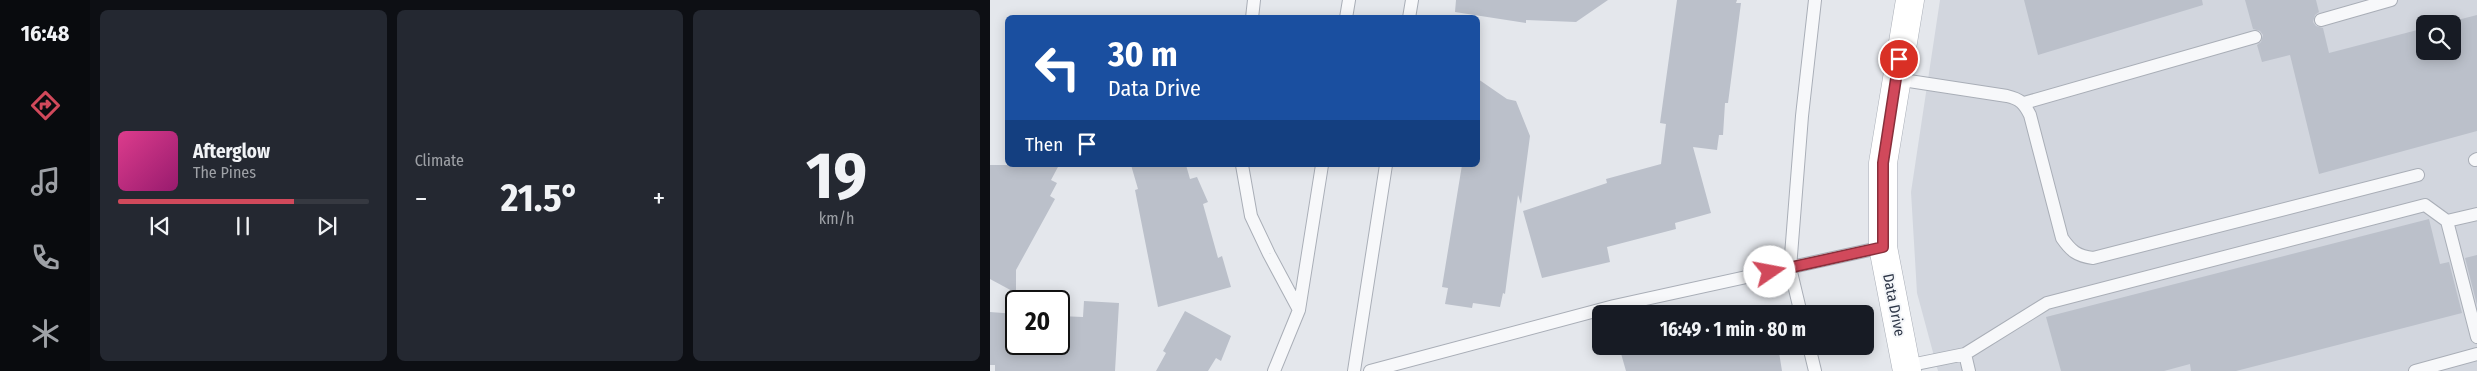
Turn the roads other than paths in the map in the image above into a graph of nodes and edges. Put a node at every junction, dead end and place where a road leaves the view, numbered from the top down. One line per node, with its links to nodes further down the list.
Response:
1 (1254, 0): 7 (lane)
2 (1349, 0): 8 (lane)
3 (1412, 0): 9 (lane)
4 (1816, 0): 21 (lane)
5 (1910, 0): 12 (street, Data Drive)
6 (2391, 0): 10 (lane)
7 (1252, 15)
8 (1346, 15)
9 (1410, 15)
10 (2321, 20)
11 (2255, 37): 13 (lane)
12 (1896, 78): 13 (lane); 20 (street, Data Drive)
13 (2024, 103): 17 (lane)
14 (1242, 167): 23 (lane)
15 (1322, 167): 23 (lane)
16 (1386, 167): 30 (lane)
17 (2418, 174)
18 (2477, 214): 19 (lane)
19 (2447, 221): 24 (lane); 25 (lane)
20 (1883, 247): 21 (lane); 28 (street, Data Drive)
21 (1790, 268): 22 (lane); 31 (lane)
22 (1799, 305)
23 (1299, 310): 29 (lane)
24 (2477, 337)
25 (1965, 354): 28 (lane); 33 (lane)
26 (2477, 354): 34 (lane)
27 (1810, 355): 32 (lane)
28 (1907, 369)
29 (1274, 371)
30 (1354, 371)
31 (1370, 371)
32 (1814, 371)
33 (1969, 371)
34 (2414, 371)

